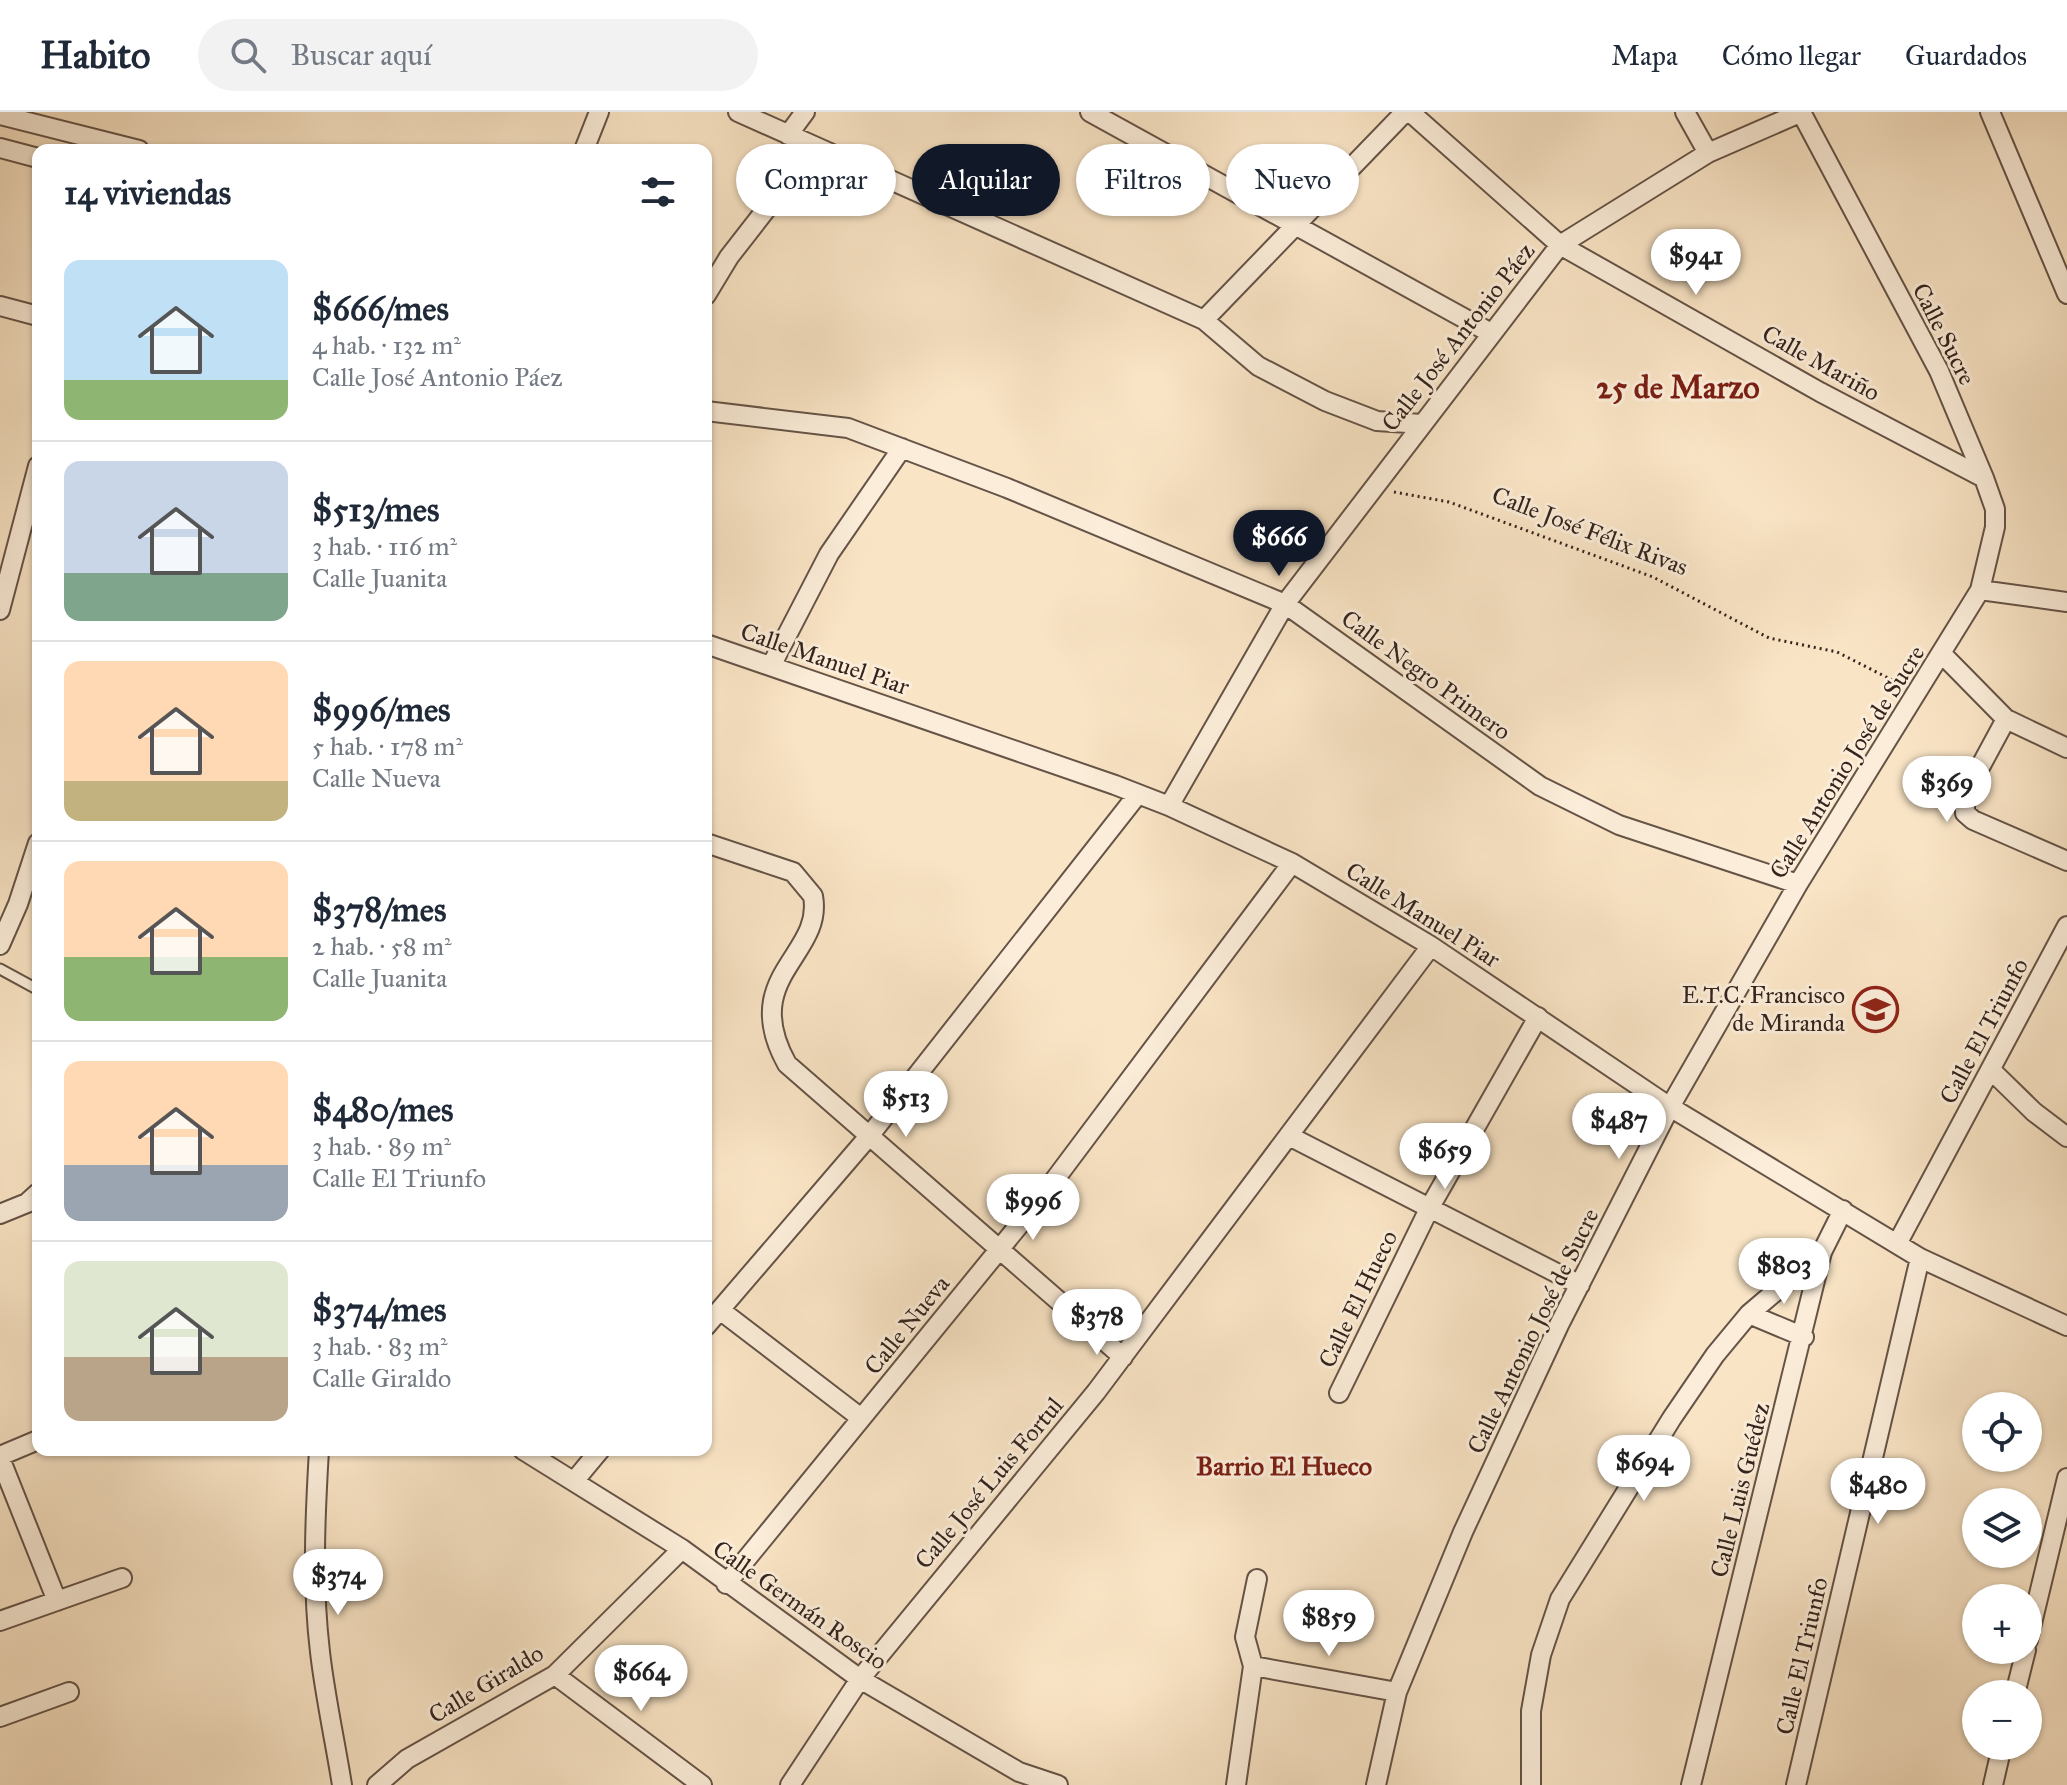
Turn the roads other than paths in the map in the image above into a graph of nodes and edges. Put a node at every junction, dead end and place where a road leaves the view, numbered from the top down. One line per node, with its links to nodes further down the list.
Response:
1 (599, 112): 12 (street)
2 (738, 112): 10 (street)
3 (805, 112): 10 (street)
4 (1090, 112): 16 (street)
5 (1408, 112): 16 (street); 17 (street, Calle Mariño)
6 (1685, 112): 14 (street)
7 (1802, 112): 14 (street, Calle José Antonio Páez); 27 (street, Calle Sucre)
8 (1990, 112): 19 (street)
9 (0, 115): 11 (street)
10 (796, 139): 18 (street); 22 (street)
11 (115, 144)
12 (586, 144)
13 (0, 148): 15 (street)
14 (1708, 153): 17 (street, Calle José Antonio Páez)
15 (32, 156)
16 (1296, 226): 22 (street); 23 (street)
17 (1560, 245): 23 (street, Calle José Antonio Páez); 27 (street, Calle Mariño)
18 (712, 285)
19 (2067, 294)
20 (0, 306): 21 (street)
21 (32, 314)
22 (1204, 320): 25 (street)
23 (1489, 332): 25 (street, Calle José Antonio Páez)
24 (712, 412): 26 (street, Calle Negro Primero)
25 (1422, 424): 33 (street, Calle José Antonio Páez)
26 (902, 448): 33 (street, Calle Negro Primero); 37 (street)
27 (1984, 478): 31 (street, Calle Sucre)
28 (32, 482): 29 (street)
29 (8, 548): 30 (street)
30 (4, 578): 34 (street)
31 (1980, 590): 32 (street); 36 (street, Calle Antonio José de Sucre)
32 (2067, 602)
33 (1285, 604): 41 (street, Calle José Antonio Páez); 46 (street, Calle Negro Primero)
34 (0, 610)
35 (712, 646): 37 (street, Calle Manuel Piar)
36 (1942, 654): 38 (street); 46 (street, Calle Antonio José de Sucre)
37 (771, 666): 40 (street, Calle Manuel Piar)
38 (2006, 719): 39 (street); 44 (street)
39 (2067, 748)
40 (1138, 794): 41 (street, Calle Manuel Piar); 55 (street)
41 (1169, 806): 45 (street, Calle Manuel Piar)
42 (712, 845): 55 (street)
43 (32, 861): 48 (street)
44 (2067, 861)
45 (1292, 863): 49 (street, Calle Manuel Piar); 63 (street, Calle Nueva)
46 (1798, 884): 54 (street, Calle Antonio José de Sucre)
47 (2067, 926): 53 (street, Calle El Triunfo)
48 (0, 945)
49 (1431, 946): 52 (street, Calle Manuel Piar); 56 (street, Calle José Luis Fortul)
50 (0, 969): 51 (lane)
51 (32, 986)
52 (1538, 1017): 54 (street, Calle Manuel Piar); 59 (street, Calle El Hueco)
53 (1991, 1070): 57 (street); 62 (street, Calle El Triunfo)
54 (1670, 1107): 60 (street, Calle Manuel Piar); 66 (street, Calle Antonio José de Sucre)
55 (870, 1135): 63 (street); 67 (street)
56 (1289, 1136): 59 (street); 72 (street, Calle José Luis Fortul)
57 (2067, 1137)
58 (32, 1198): 61 (street)
59 (1430, 1207): 66 (street); 73 (street, Calle El Hueco)
60 (1843, 1210): 62 (street, Calle Manuel Piar); 64 (street, Calle Luis Guédez)
61 (0, 1214)
62 (1897, 1244): 65 (street, Calle Manuel Piar)
63 (999, 1250): 72 (street); 74 (street, Calle Nueva)
64 (1822, 1252): 68 (street); 71 (street, Calle Luis Guédez)
65 (1920, 1258): 70 (street, Calle Manuel Piar); 106 (street, Calle El Triunfo)
66 (1580, 1285): 93 (street, Calle Antonio José de Sucre)
67 (720, 1310): 69 (street); 74 (street)
68 (1749, 1314): 71 (street); 104 (street)
69 (712, 1319)
70 (2067, 1326)
71 (1804, 1337): 105 (street, Calle Luis Guédez)
72 (1123, 1357): 91 (street, Calle José Luis Fortul)
73 (1339, 1393)
74 (861, 1418): 85 (street, Calle Nueva)
75 (32, 1443): 79 (street)
76 (319, 1456): 97 (street)
77 (533, 1456): 81 (street, Calle Germán Roscio)
78 (595, 1456): 81 (street)
79 (0, 1457): 87 (street)
80 (2067, 1478): 86 (street)
81 (575, 1480): 82 (street, Calle Germán Roscio)
82 (682, 1549): 85 (street, Calle Germán Roscio); 90 (street, Calle Giraldo)
83 (122, 1578): 87 (street)
84 (1257, 1579): 89 (street)
85 (726, 1584): 91 (street, Calle Germán Roscio)
86 (2041, 1584)
87 (57, 1601): 88 (street)
88 (0, 1621)
89 (1253, 1666): 93 (street); 102 (street)
90 (555, 1675): 98 (street, Calle Giraldo); 99 (street)
91 (860, 1679): 96 (street, Calle Germán Roscio); 100 (street, Calle José Luis Fortul)
92 (69, 1692): 94 (street)
93 (1397, 1692): 103 (street, Calle Antonio José de Sucre)
94 (0, 1717)
95 (1999, 1760): 107 (street)
96 (1017, 1778): 101 (street, Calle Germán Roscio)
97 (342, 1785)
98 (377, 1785)
99 (702, 1785)
100 (790, 1785)
101 (1058, 1785)
102 (1236, 1785)
103 (1376, 1785)
104 (1531, 1785)
105 (1691, 1785)
106 (1796, 1785)
107 (1993, 1785)

